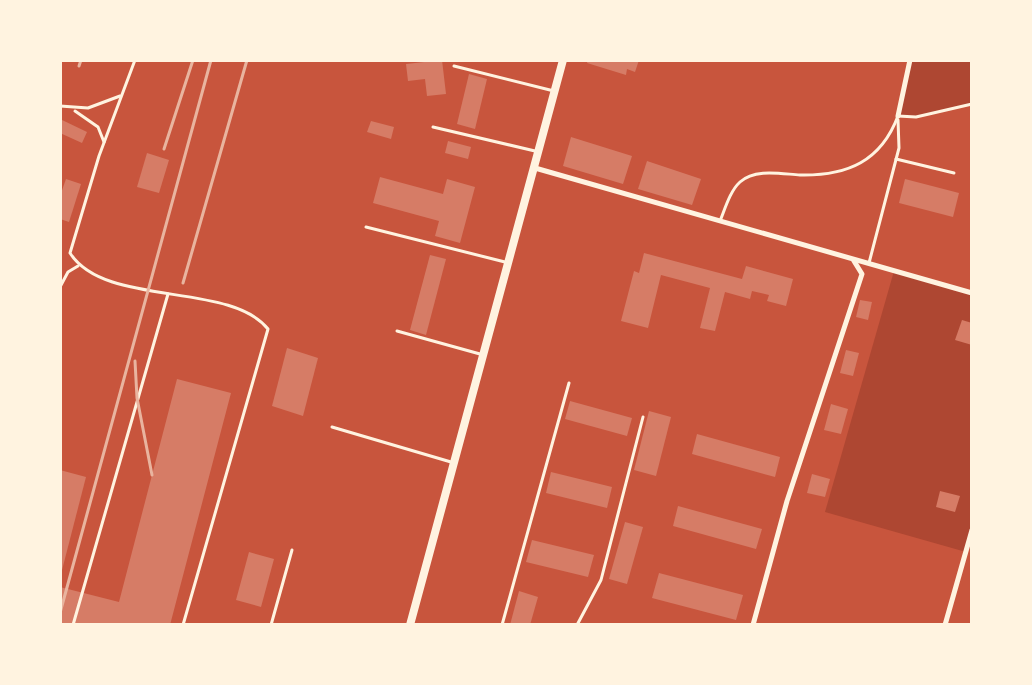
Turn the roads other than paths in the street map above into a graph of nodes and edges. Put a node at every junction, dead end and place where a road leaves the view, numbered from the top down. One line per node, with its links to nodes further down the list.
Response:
1 (135, 60): 8 (lane)
2 (563, 60): 7 (highway)
3 (860, 60): 4 (lane)
4 (882, 60)
5 (910, 60): 12 (street)
6 (454, 66): 7 (lane)
7 (554, 91): 15 (highway)
8 (120, 96): 11 (lane); 14 (lane)
9 (972, 104): 12 (lane)
10 (60, 106): 11 (lane)
11 (72, 109): 14 (lane)
12 (898, 116): 16 (lane); 19 (lane)
13 (433, 127): 15 (lane)
14 (104, 143): 24 (lane)
15 (539, 152): 17 (highway)
16 (896, 159): 18 (lane); 23 (lane)
17 (535, 168): 19 (street); 22 (highway)
18 (954, 173)
19 (720, 221): 21 (street)
20 (366, 227): 22 (lane)
21 (854, 259): 23 (street); 42 (street)
22 (509, 263): 29 (highway)
23 (869, 263): 26 (street)
24 (78, 266): 25 (lane); 27 (lane)
25 (60, 287)
26 (972, 293)
27 (168, 294): 36 (lane); 37 (lane)
28 (397, 331): 29 (lane)
29 (484, 355): 33 (highway)
30 (569, 383): 40 (lane)
31 (643, 417): 41 (lane)
32 (332, 427): 33 (lane)
33 (454, 463): 39 (highway)
34 (972, 530): 43 (street)
35 (292, 550): 38 (lane)
36 (73, 625)
37 (183, 625)
38 (271, 625)
39 (410, 625)
40 (502, 625)
41 (577, 625)
42 (753, 625)
43 (945, 625)

